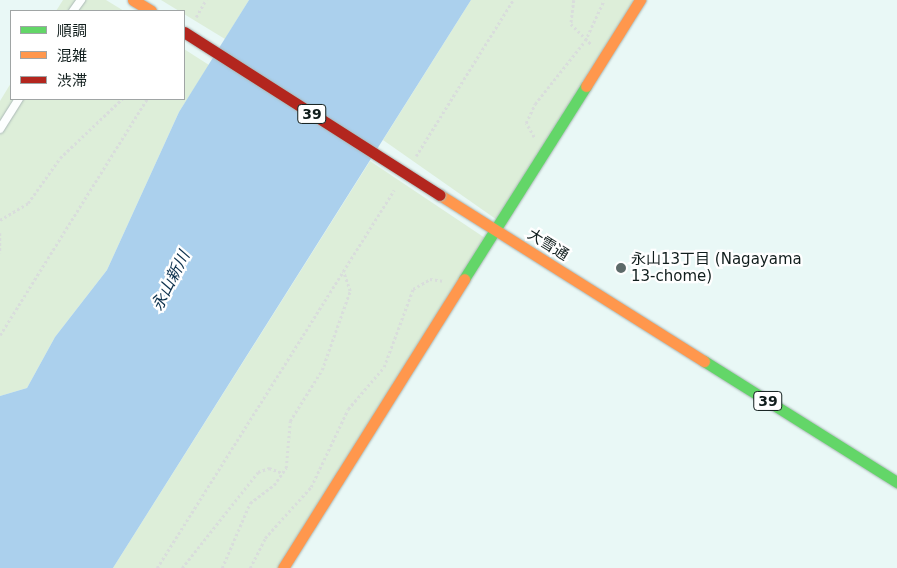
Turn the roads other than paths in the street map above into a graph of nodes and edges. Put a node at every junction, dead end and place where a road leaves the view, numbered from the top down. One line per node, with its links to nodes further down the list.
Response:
1 (133, 0): 3 (main road)
2 (640, 0): 7 (main road)
3 (149, 10)
4 (185, 33): 7 (main road, 大雪通 / 39, bridge)
5 (18, 100): 6 (lane)
6 (0, 129)
7 (494, 230): 8 (main road, 大雪通 / 39); 9 (main road)
8 (897, 482)
9 (283, 568)

